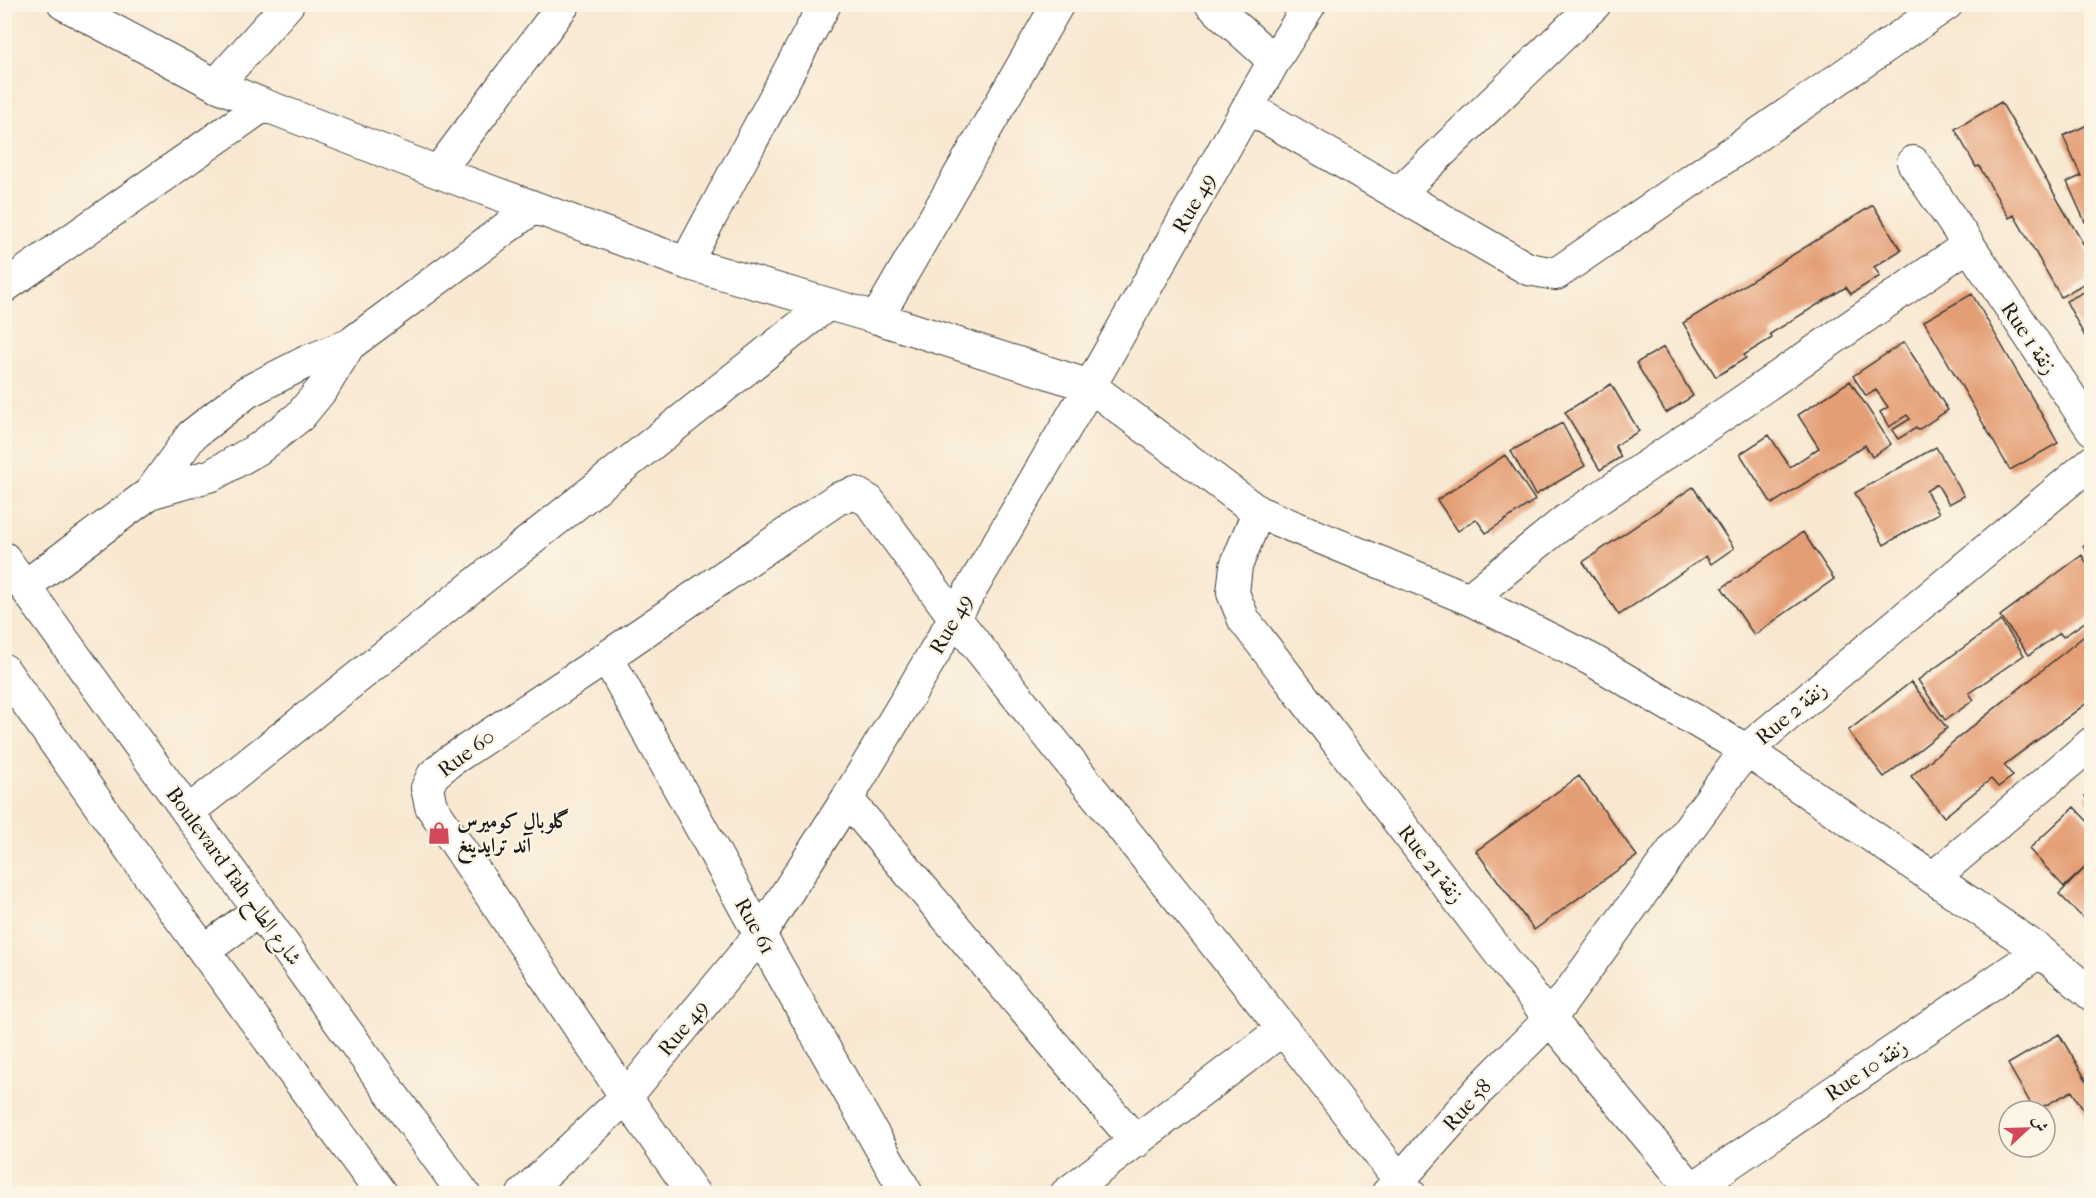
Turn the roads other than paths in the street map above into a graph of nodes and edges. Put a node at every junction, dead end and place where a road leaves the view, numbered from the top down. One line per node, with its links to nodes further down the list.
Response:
1 (64, 4): 11 (street)
2 (288, 4): 11 (street)
3 (564, 4): 15 (street)
4 (825, 4): 19 (street)
5 (1058, 4): 22 (street)
6 (1211, 4): 10 (street)
7 (1310, 4): 10 (street, Rue 49)
8 (1595, 4): 16 (street)
9 (1947, 4): 16 (street)
10 (1274, 61): 13 (street, Rue 49)
11 (216, 85): 12 (street)
12 (264, 105): 15 (street); 20 (street)
13 (1249, 108): 16 (street); 24 (street, Rue 49)
14 (1913, 162): 18 (street, Rue 1 زنقة)
15 (438, 172): 17 (street)
16 (1398, 194)
17 (534, 207): 19 (street); 23 (street)
18 (1967, 246): 25 (street, Rue 1 زنقة); 31 (street)
19 (686, 263): 21 (street)
20 (4, 287)
21 (828, 304): 22 (street); 38 (street)
22 (877, 318): 24 (street)
23 (349, 345): 27 (street); 27 (street)
24 (1090, 386): 28 (street); 32 (street, Rue 49)
25 (2091, 429)
26 (2091, 462): 36 (street, Rue 2 زنقة)
27 (150, 493): 30 (street)
28 (1258, 512): 31 (street); 45 (street, Rue 21 زنقة)
29 (4, 558): 30 (street, Boulevard Tah شارع الطاح)
30 (25, 586): 38 (street, Boulevard Tah شارع الطاح)
31 (1469, 599): 36 (street)
32 (954, 617): 33 (street, Rue 60); 37 (street, Rue 49); 46 (street)
33 (607, 657): 41 (street, Rue 61); 47 (street, Rue 60)
34 (4, 670): 42 (street)
35 (2091, 743): 39 (street)
36 (1746, 750): 39 (street); 45 (street, Rue 2 زنقة)
37 (847, 799): 41 (street, Rue 49); 48 (street)
38 (188, 812): 40 (street, Boulevard Tah شارع الطاح)
39 (1934, 877): 43 (street)
40 (259, 910): 42 (street); 52 (street, Boulevard Tah شارع الطاح)
41 (760, 935): 47 (street, Rue 49); 55 (street, Rue 61)
42 (204, 951): 51 (street)
43 (2040, 951): 44 (street); 50 (street, Rue 10 زنقة)
44 (2091, 995)
45 (1550, 1019): 49 (street, Rue 58); 50 (street, Rue 21 زنقة)
46 (1284, 1029): 48 (street); 49 (street)
47 (626, 1097): 53 (street, Rue 49); 54 (street, Rue 60)
48 (1136, 1142): 56 (street)
49 (1399, 1190)
50 (1694, 1191)
51 (382, 1194)
52 (464, 1194)
53 (523, 1194)
54 (694, 1194)
55 (907, 1194)
56 (1066, 1194)

